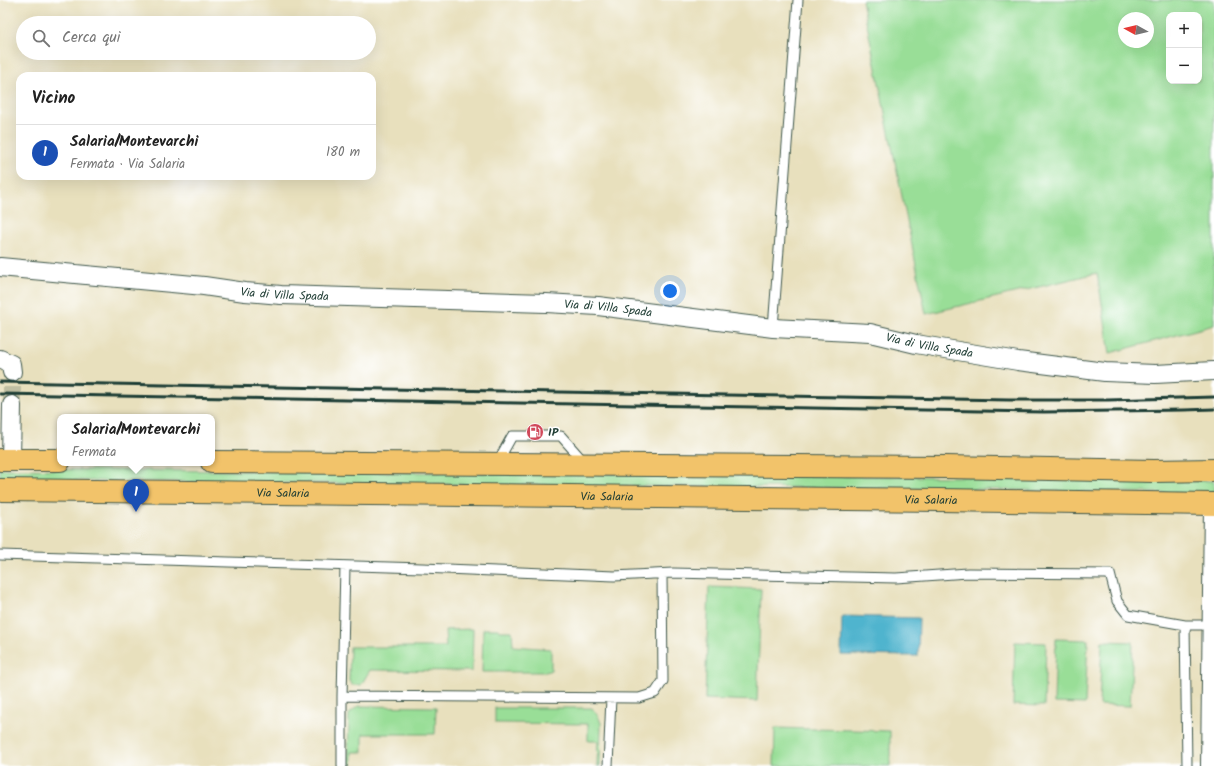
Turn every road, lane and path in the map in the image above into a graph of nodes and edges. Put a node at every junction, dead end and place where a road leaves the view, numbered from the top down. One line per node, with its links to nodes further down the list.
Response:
1 (798, 0): 3 (lane)
2 (0, 267): 3 (street, Via di Villa Spada)
3 (773, 328): 5 (street, Via di Villa Spada)
4 (0, 359): 6 (street)
5 (1214, 371)
6 (12, 372)
7 (12, 405): 8 (street)
8 (5, 460): 9 (main road)
9 (57, 460)
10 (215, 462): 11 (main road)
11 (496, 464): 12 (main road); 12 (lane)
12 (587, 464): 13 (main road)
13 (1214, 470)
14 (0, 490): 15 (main road, Via Salaria)
15 (1213, 504): 20 (street)
16 (0, 555): 17 (lane)
17 (345, 566): 18 (lane); 21 (lane)
18 (662, 574): 19 (lane); 22 (lane)
19 (1185, 625): 20 (lane); 25 (lane)
20 (1212, 625): 26 (street)
21 (342, 696): 22 (lane); 23 (lane)
22 (611, 698): 24 (lane)
23 (342, 766)
24 (608, 766)
25 (1187, 766)
26 (1210, 766)

